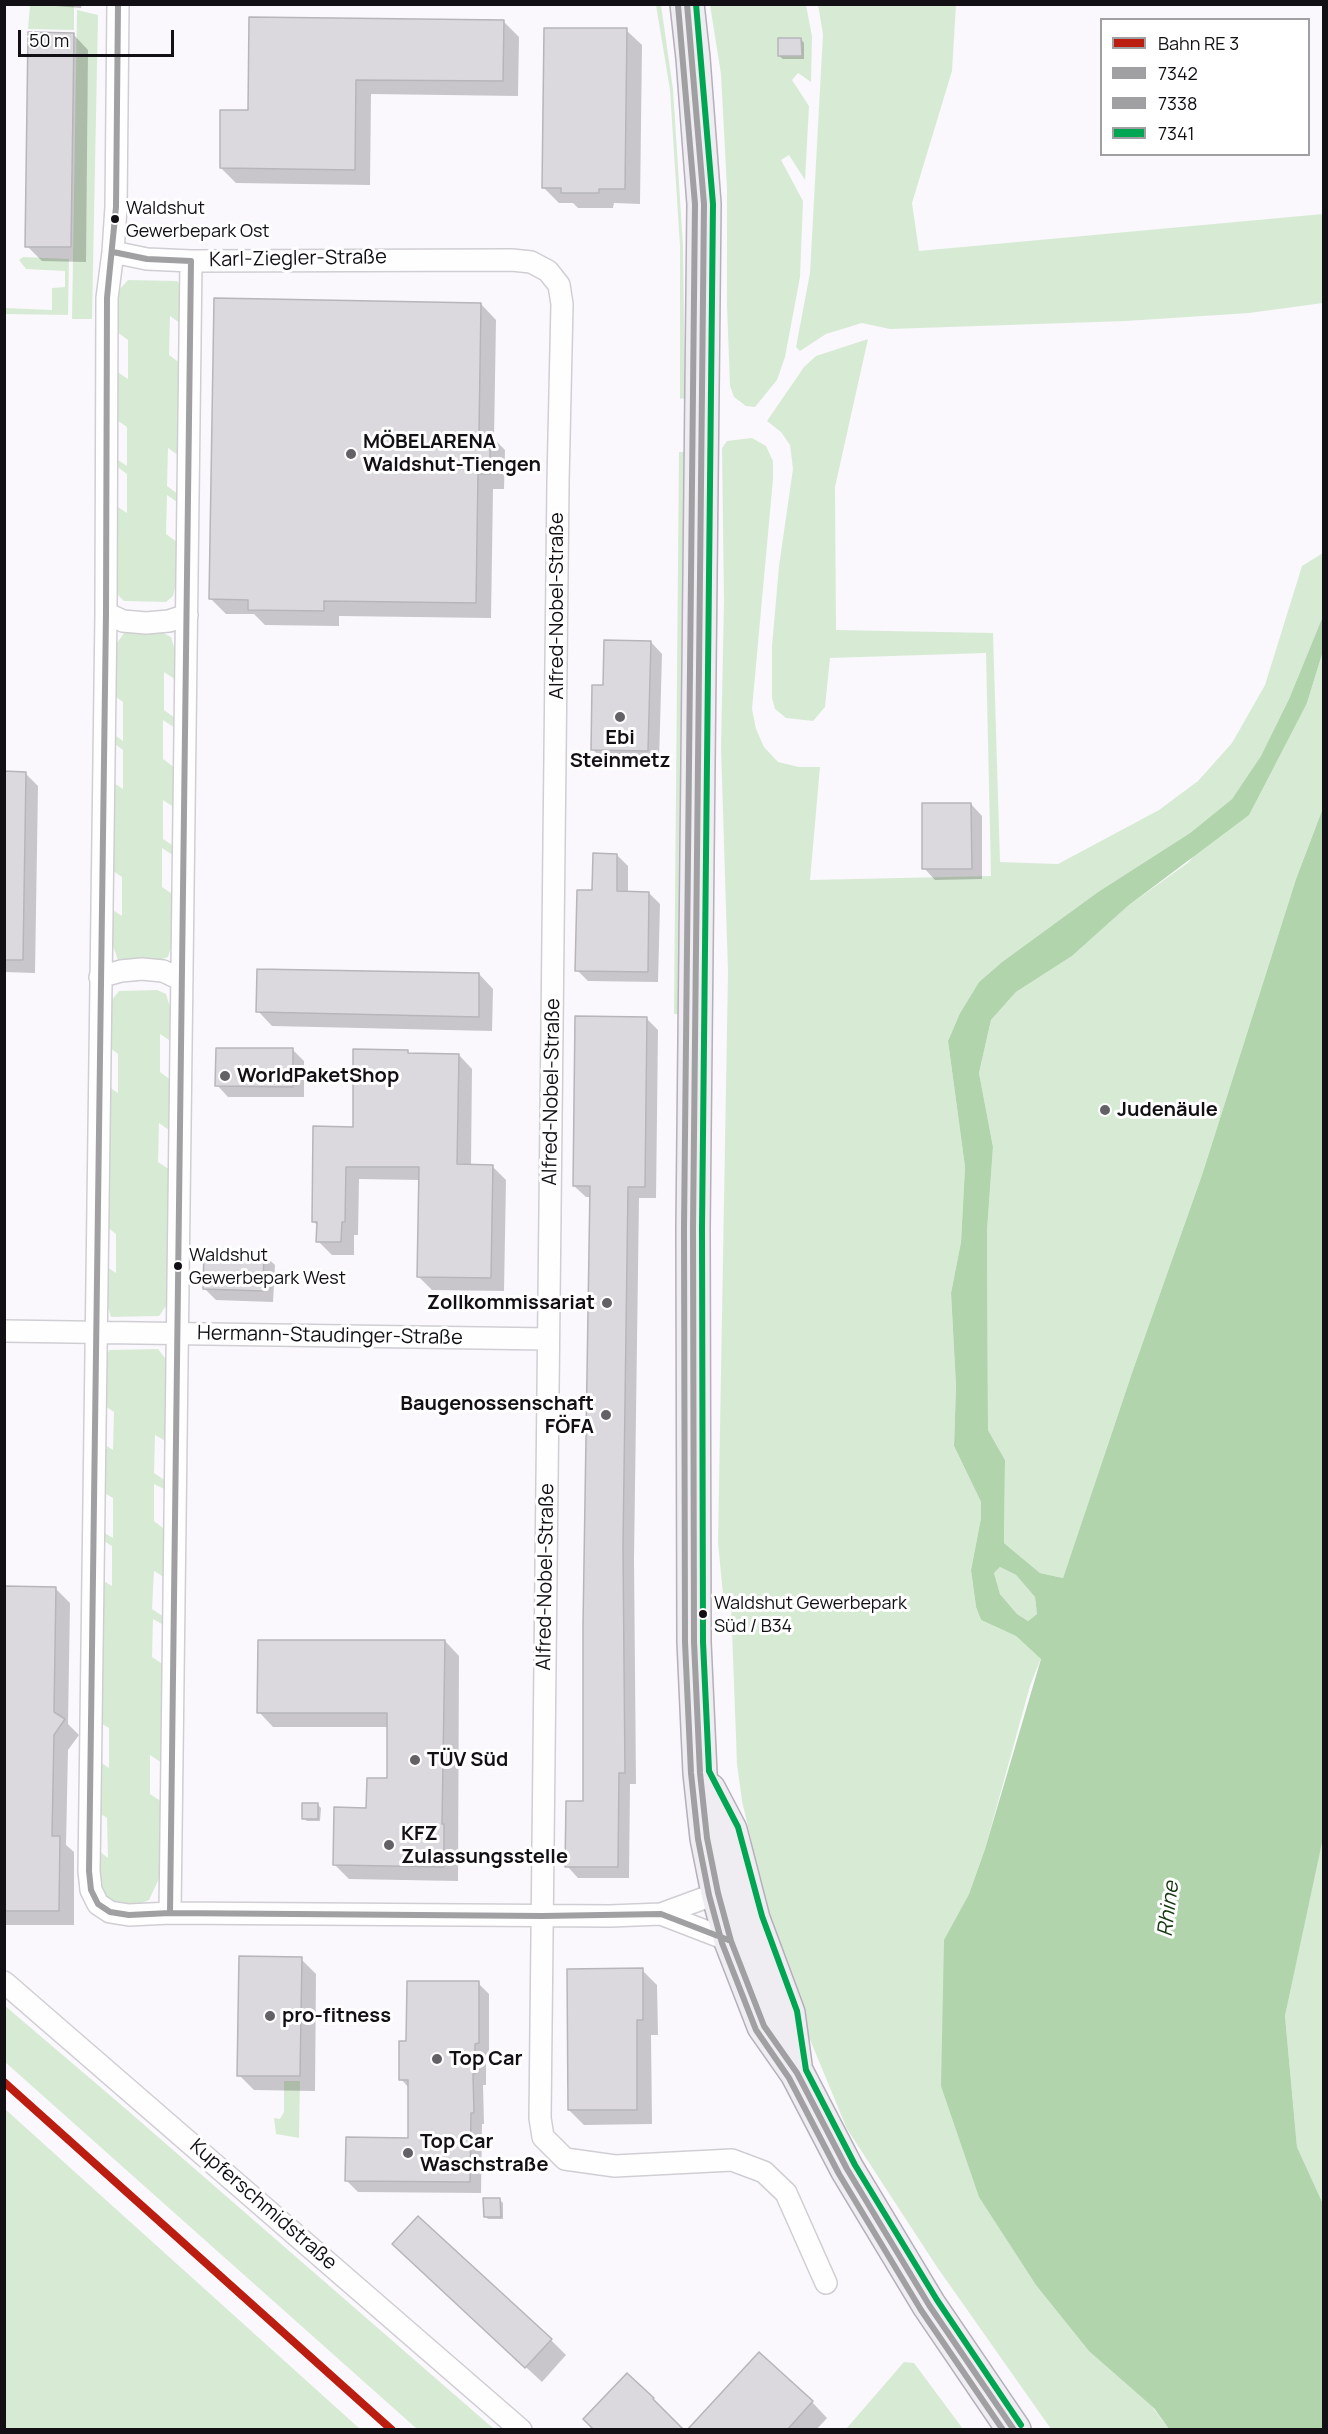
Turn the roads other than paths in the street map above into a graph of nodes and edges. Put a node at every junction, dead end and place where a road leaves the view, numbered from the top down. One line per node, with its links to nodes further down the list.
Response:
1 (118, 4): 3 (street)
2 (687, 4): 14 (main road)
3 (113, 252): 4 (street, Karl-Ziegler-Straße); 6 (street)
4 (191, 261): 5 (street, Karl-Ziegler-Straße); 7 (street)
5 (548, 271): 13 (street, Alfred-Nobel-Straße)
6 (106, 613): 7 (street); 8 (street)
7 (187, 615): 9 (street)
8 (100, 977): 9 (street); 11 (street)
9 (182, 980): 12 (street)
10 (4, 1331): 11 (street, Hermann-Staudinger-Straße)
11 (94, 1332): 12 (street, Hermann-Staudinger-Straße); 16 (street)
12 (177, 1334): 13 (street, Hermann-Staudinger-Straße); 16 (street)
13 (548, 1339): 18 (street, Alfred-Nobel-Straße)
14 (700, 1773): 15 (main road); 19 (main road)
15 (717, 1893): 17 (street); 19 (main road)
16 (170, 1913): 18 (street)
17 (661, 1914): 18 (street); 19 (street)
18 (542, 1916): 21 (street, Alfred-Nobel-Straße)
19 (742, 1930): 23 (main road)
20 (4, 1982): 22 (street, Kupferschmidstraße)
21 (826, 2283)
22 (521, 2430)
23 (1014, 2430)

